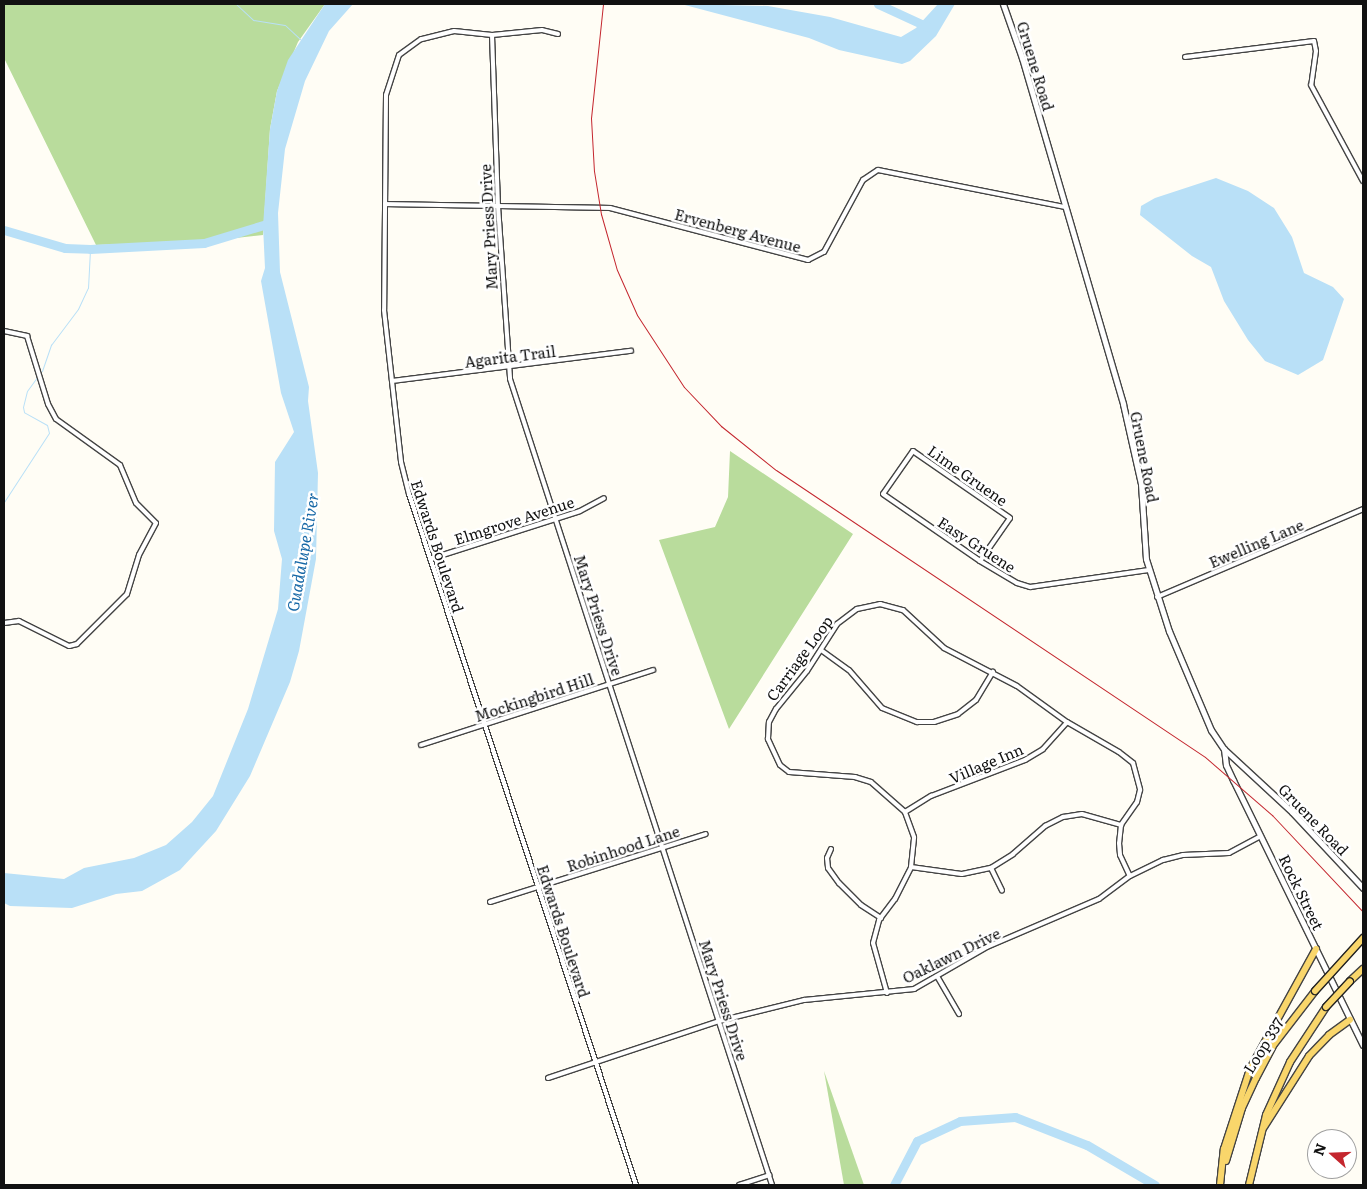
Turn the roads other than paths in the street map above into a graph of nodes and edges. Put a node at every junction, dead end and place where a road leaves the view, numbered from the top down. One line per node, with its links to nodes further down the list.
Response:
1 (1003, 4): 8 (street, Gruene Road)
2 (558, 34): 3 (street, Edwards Boulevard)
3 (492, 35): 6 (street, Edwards Boulevard); 7 (street, Mary Priess Drive)
4 (1185, 57): 5 (street)
5 (1363, 181)
6 (385, 204): 7 (street, Ervenberg Avenue); 12 (street, Edwards Boulevard)
7 (498, 206): 8 (street, Ervenberg Avenue); 11 (street, Mary Priess Drive)
8 (1065, 207): 19 (street, Gruene Road)
9 (4, 332): 21 (street)
10 (631, 351): 11 (street, Agarita Trail)
11 (508, 368): 12 (street, Agarita Trail); 16 (street, Mary Priess Drive)
12 (392, 381): 17 (street, Edwards Boulevard)
13 (913, 451): 18 (street, Lime Gruene); 18 (street, Easy Gruene)
14 (604, 498): 16 (street, Elmgrove Avenue)
15 (1363, 509): 20 (street, Ewelling Lane)
16 (555, 519): 17 (street, Elmgrove Avenue); 25 (street, Mary Priess Drive)
17 (430, 559): 27 (street, Edwards Boulevard)
18 (980, 561): 19 (street, Easy Gruene)
19 (1149, 570): 20 (street, Gruene Road)
20 (1158, 597): 29 (street, Gruene Road)
21 (4, 623)
22 (821, 650): 24 (street, Carriage Loop); 24 (street); 30 (street, Carriage Loop)
23 (653, 670): 25 (street, Mockingbird Hill)
24 (993, 672): 26 (street, Carriage Loop)
25 (610, 684): 27 (street, Mockingbird Hill); 34 (street, Mary Priess Drive)
26 (1067, 722): 30 (street, Village Inn); 31 (street, Carriage Loop)
27 (484, 725): 28 (street, Mockingbird Hill); 39 (street, Edwards Boulevard)
28 (421, 745)
29 (1224, 749): 33 (street, Rock Street); 40 (street, Gruene Road)
30 (905, 812): 36 (street, Carriage Loop)
31 (1121, 825): 37 (street); 38 (street)
32 (706, 834): 34 (street, Robinhood Lane)
33 (1261, 836): 38 (street, Oaklawn Drive); 45 (street, Rock Street)
34 (662, 848): 39 (street, Robinhood Lane); 51 (street, Mary Priess Drive)
35 (831, 849): 43 (street)
36 (912, 867): 37 (street); 43 (street)
37 (991, 868): 41 (street)
38 (1130, 876): 47 (street, Oaklawn Drive)
39 (537, 888): 42 (street, Robinhood Lane); 53 (street, Edwards Boulevard)
40 (1363, 888)
41 (1002, 891)
42 (490, 902)
43 (881, 918): 48 (street)
44 (1363, 938): 60 (main road, Loop 337, bridge)
45 (1316, 948): 50 (street, Rock Street); 60 (main road)
46 (1363, 968): 55 (main road, Loop 337, bridge)
47 (937, 976): 48 (street, Oaklawn Drive); 49 (street)
48 (887, 994): 51 (street, Oaklawn Drive)
49 (959, 1014)
50 (1350, 1020): 52 (street, Rock Street); 55 (main road)
51 (719, 1021): 53 (street, Oaklawn Drive); 56 (street, Mary Priess Drive)
52 (1363, 1044)
53 (595, 1062): 54 (street, Oaklawn Drive); 57 (street, Edwards Boulevard)
54 (548, 1078)
55 (1259, 1134): 61 (main road, Loop 337)
56 (769, 1175): 58 (street); 59 (street, Mary Priess Drive)
57 (636, 1185)
58 (738, 1185)
59 (772, 1185)
60 (1220, 1185)
61 (1249, 1185)

